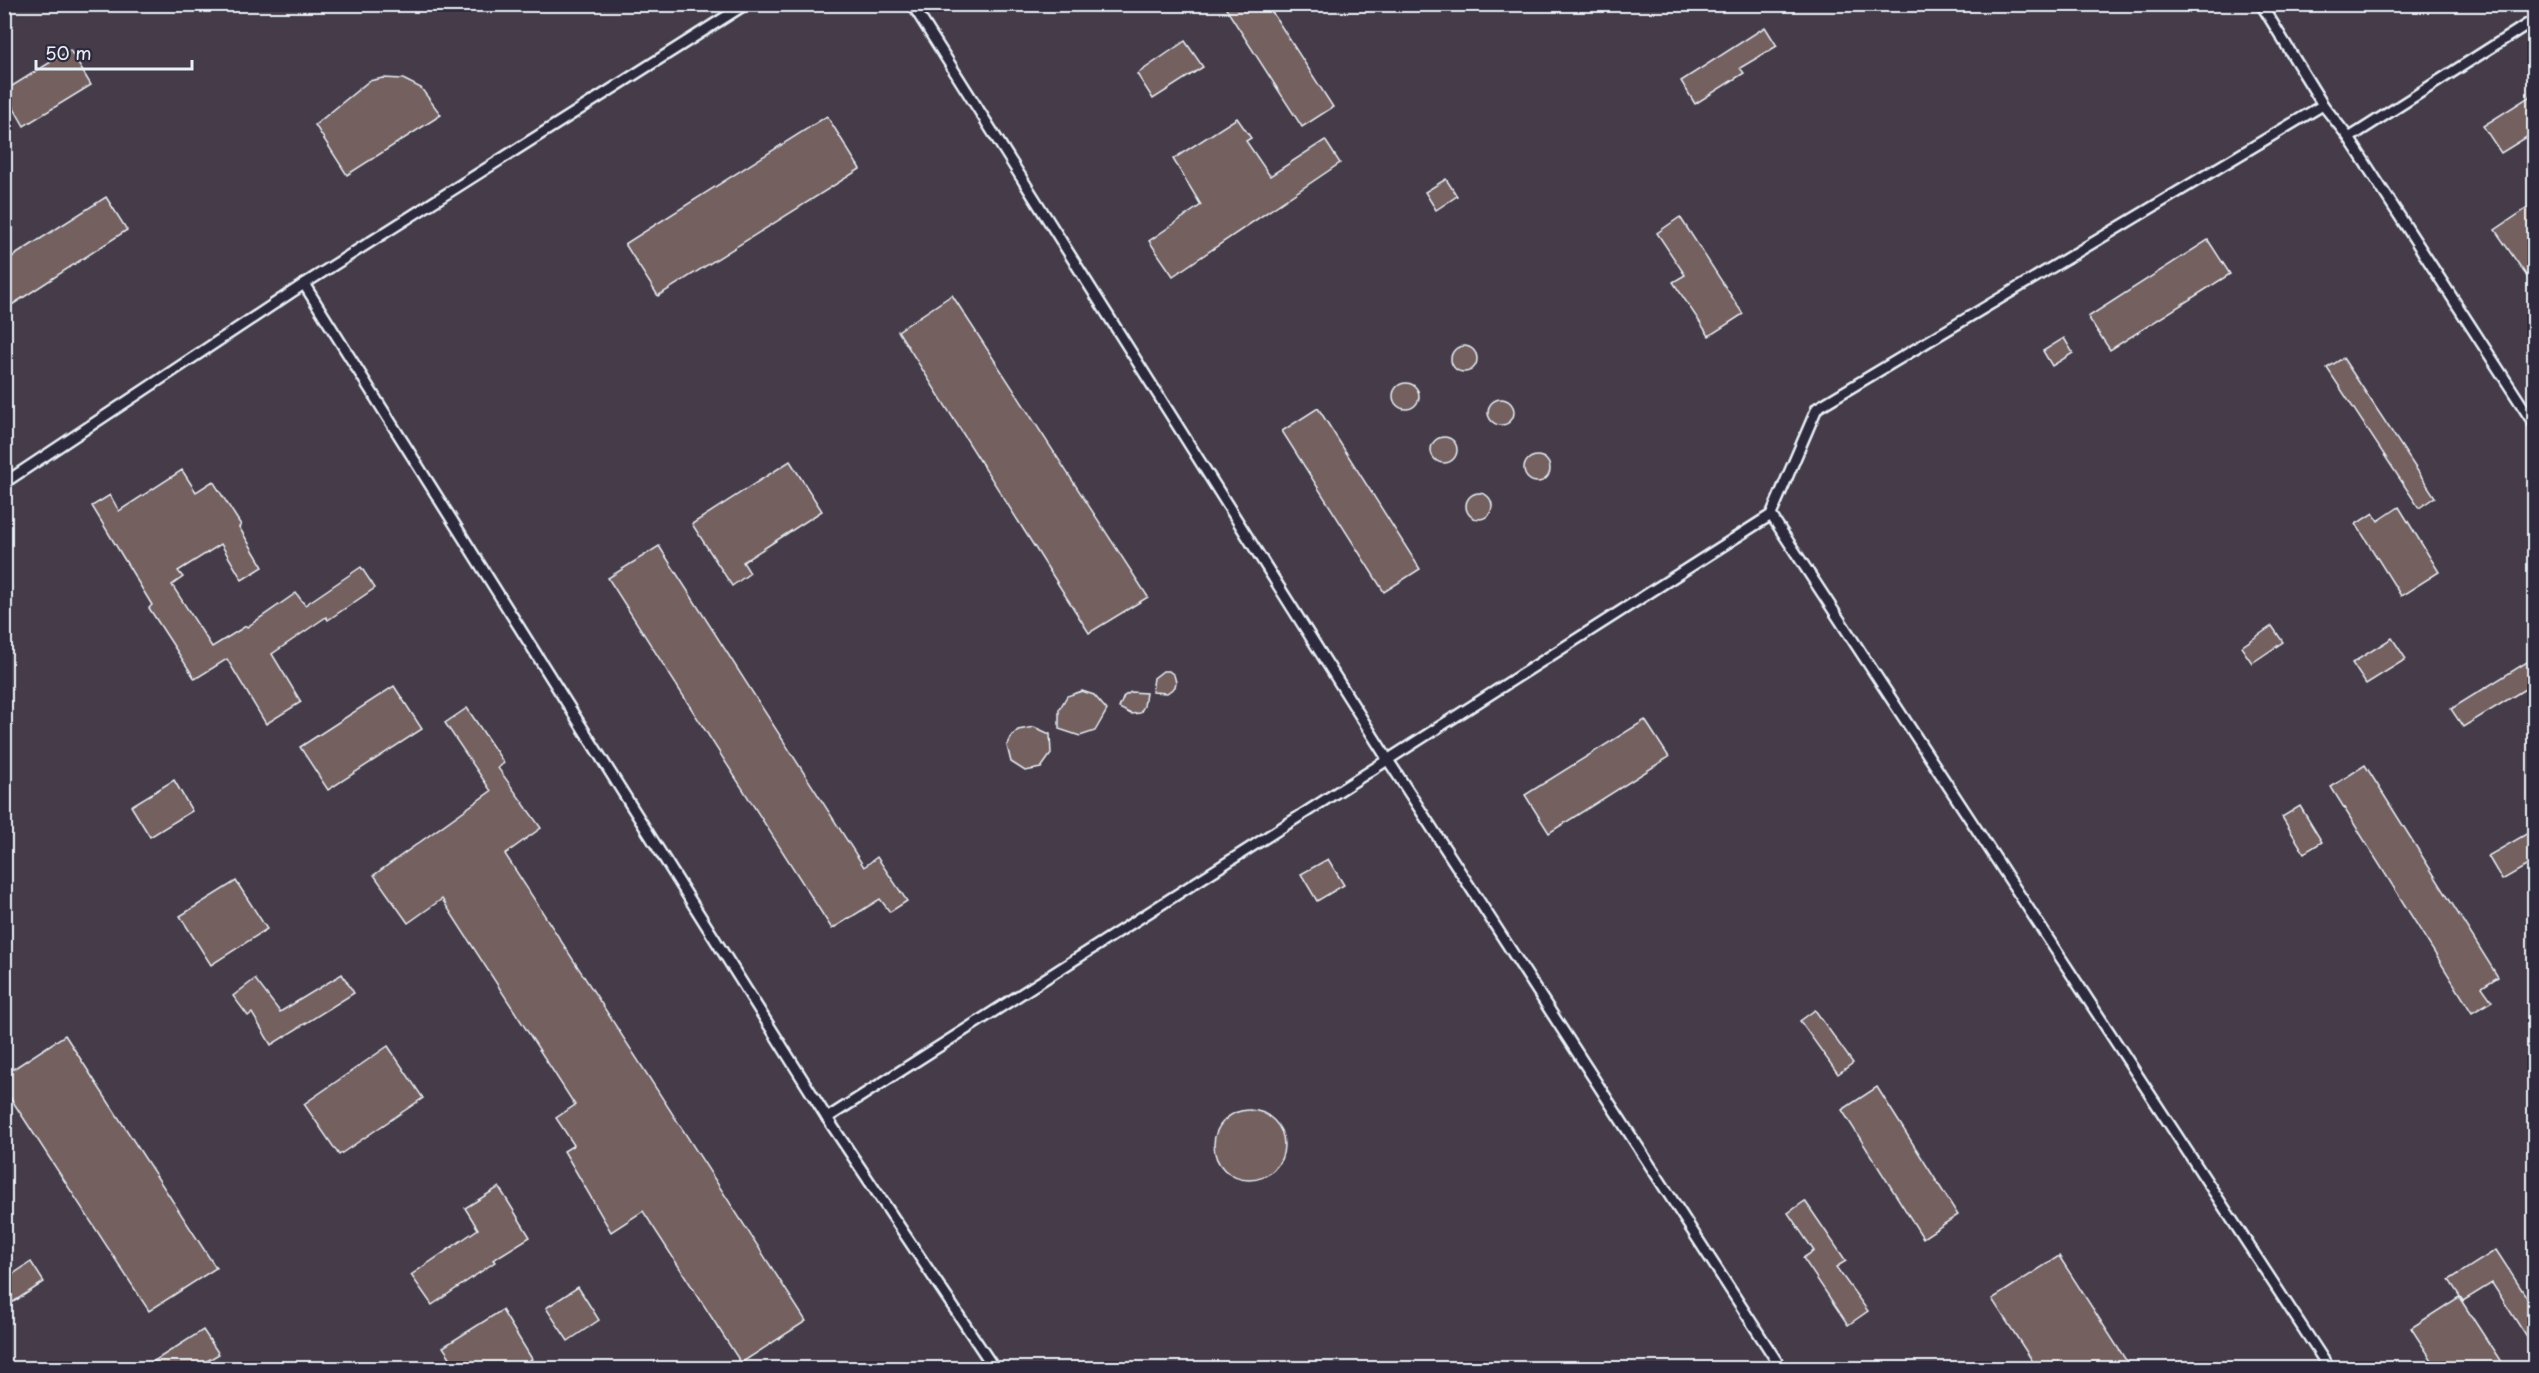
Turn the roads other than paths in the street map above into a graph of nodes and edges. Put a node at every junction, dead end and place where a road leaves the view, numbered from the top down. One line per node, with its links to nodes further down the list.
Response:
1 (746, 4): 7 (lane)
2 (912, 4): 11 (lane)
3 (2260, 4): 5 (lane)
4 (2535, 20): 6 (lane)
5 (2324, 105): 6 (lane); 10 (lane)
6 (2349, 138): 8 (lane)
7 (304, 284): 9 (lane); 12 (lane)
8 (2535, 424)
9 (4, 483)
10 (1771, 515): 11 (lane); 15 (lane)
11 (1388, 760): 12 (lane); 14 (lane)
12 (827, 1118): 13 (lane)
13 (994, 1368)
14 (1780, 1368)
15 (2329, 1368)

